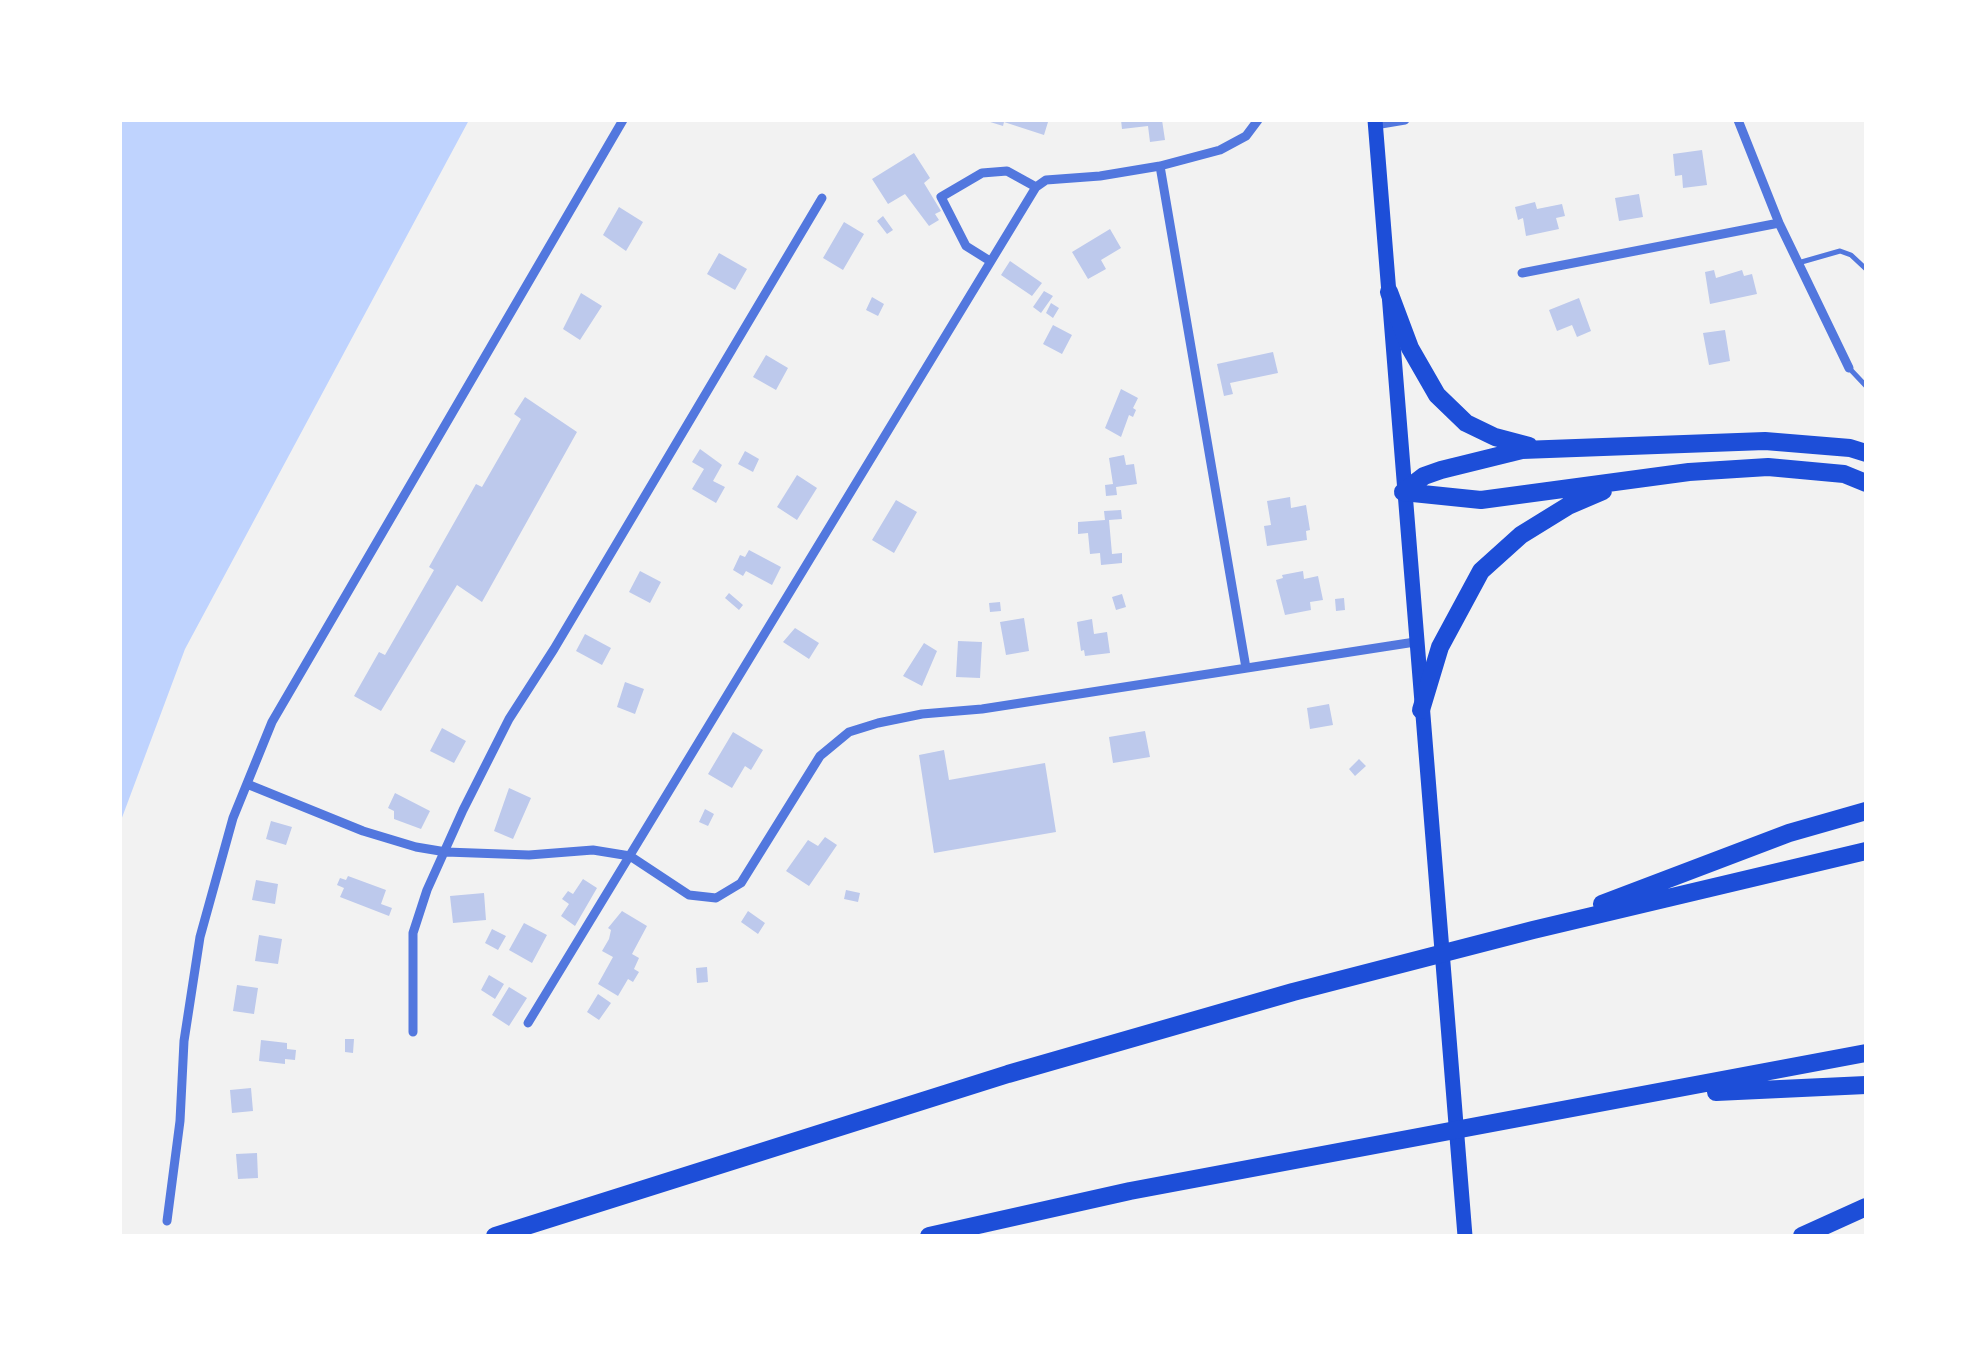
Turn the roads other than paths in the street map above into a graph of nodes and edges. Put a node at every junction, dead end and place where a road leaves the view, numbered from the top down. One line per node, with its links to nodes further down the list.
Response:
1 (623, 120): 25 (street)
2 (1258, 120): 6 (street)
3 (1405, 120): 5 (street)
4 (1738, 120): 9 (street)
5 (1375, 122): 14 (main road)
6 (1160, 166): 7 (street); 23 (street)
7 (1036, 186): 10 (street); 10 (street)
8 (822, 198): 28 (street)
9 (1779, 223): 11 (street); 13 (street)
10 (990, 262): 29 (street)
11 (1798, 263): 12 (lane); 15 (street)
12 (1866, 269)
13 (1522, 273)
14 (1389, 292): 17 (highway); 21 (main road)
15 (1849, 368): 16 (lane)
16 (1866, 386)
17 (1544, 450): 18 (highway); 21 (highway)
18 (1866, 453)
19 (1624, 482): 20 (highway); 21 (highway); 24 (highway)
20 (1866, 483)
21 (1403, 492): 22 (main road)
22 (1415, 642): 23 (street); 24 (main road)
23 (1246, 668): 29 (street)
24 (1421, 710): 40 (main road)
25 (247, 784): 28 (street); 37 (street)
26 (1866, 811): 30 (highway)
27 (1866, 851): 30 (highway)
28 (446, 852): 29 (street); 32 (street)
29 (630, 856): 31 (street)
30 (1533, 930): 38 (highway)
31 (528, 1022)
32 (413, 1032)
33 (1866, 1053): 35 (highway)
34 (1866, 1085): 35 (highway)
35 (1646, 1095): 39 (highway)
36 (1866, 1207): 41 (highway)
37 (167, 1221)
38 (495, 1236)
39 (929, 1236)
40 (1465, 1236)
41 (1802, 1236)

